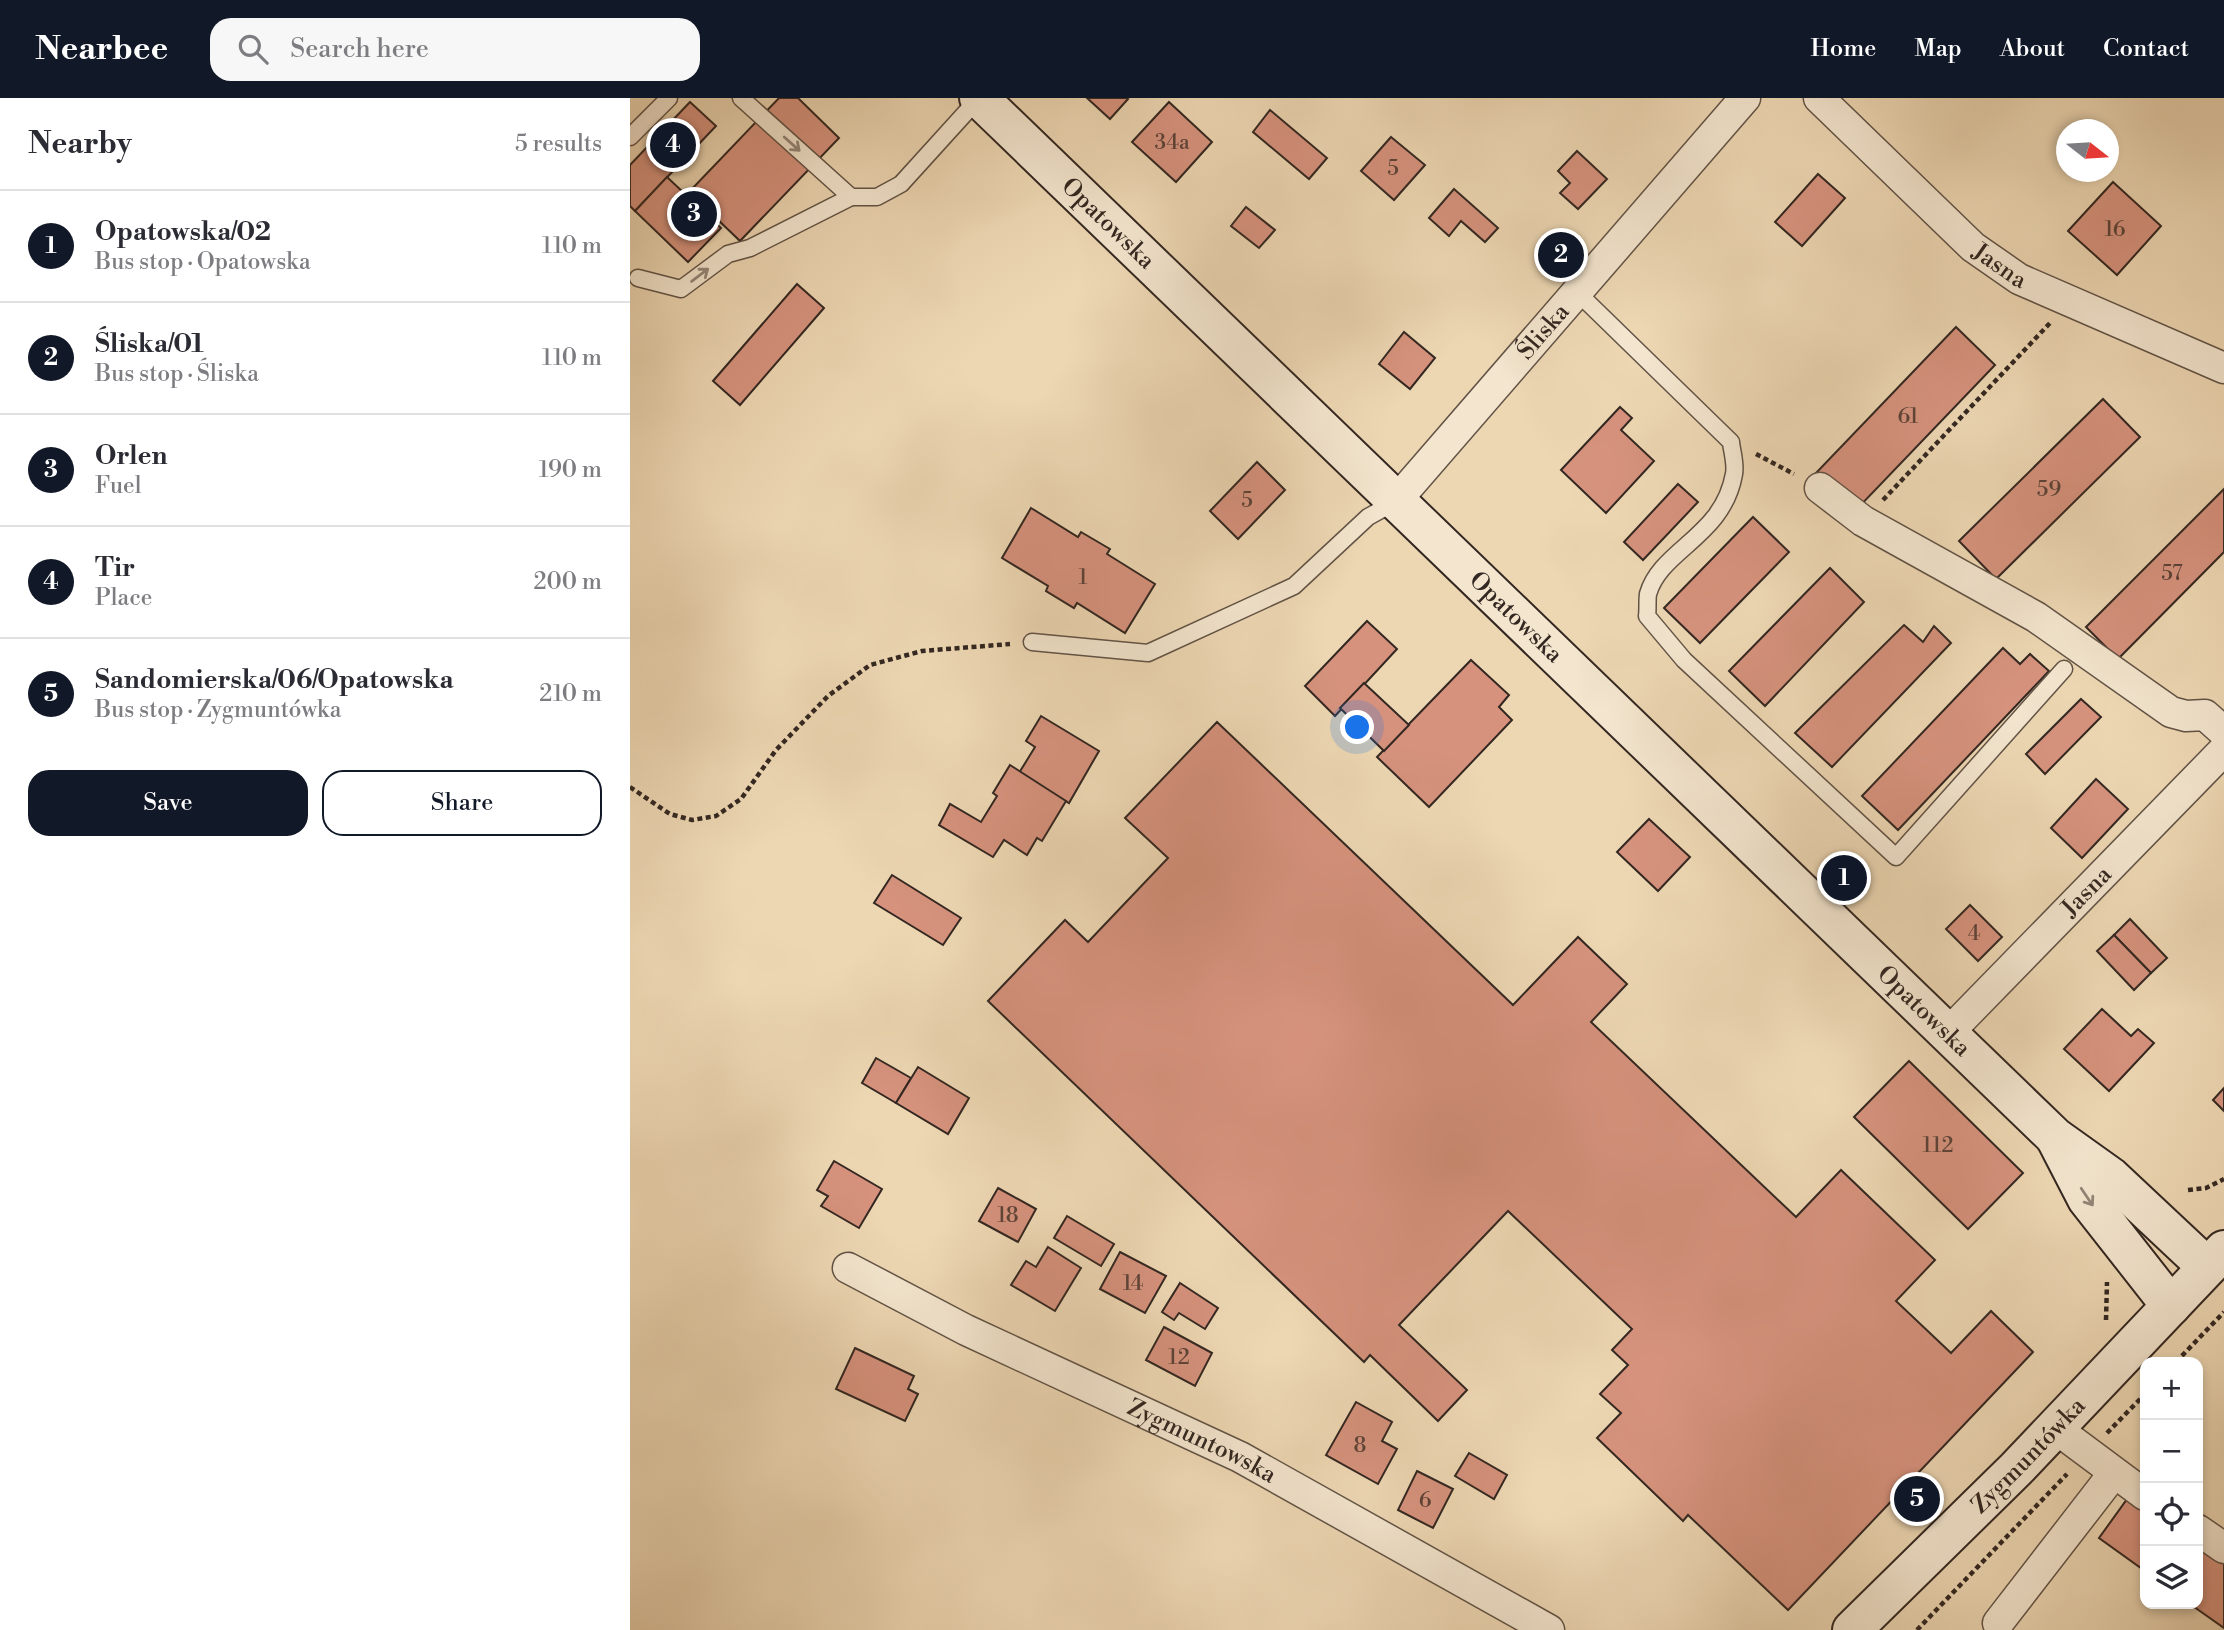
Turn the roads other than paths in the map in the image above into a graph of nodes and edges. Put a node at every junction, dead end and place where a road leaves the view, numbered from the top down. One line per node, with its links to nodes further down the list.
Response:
1 (669, 98): 6 (lane)
2 (741, 98): 7 (lane, one-way to 7)
3 (979, 98): 7 (lane); 12 (street, Opatowska)
4 (1745, 98): 9 (street, Śliska)
5 (1819, 98): 10 (street, Jasna)
6 (630, 138)
7 (850, 197): 8 (lane, one-way to 7)
8 (638, 278)
9 (1577, 292): 12 (street, Śliska); 14 (lane)
10 (2224, 368)
11 (1820, 488): 15 (street)
12 (1395, 502): 13 (lane); 17 (street, Opatowska)
13 (1032, 642)
14 (2064, 669)
15 (2224, 732)
16 (2224, 750): 17 (street, Jasna)
17 (1948, 1033): 18 (street, Opatowska)
18 (2055, 1137): 19 (street, Opatowska); 21 (street, Opatowska, one-way to 21)
19 (2216, 1259): 21 (street, Zygmuntówka)
20 (848, 1268): 28 (street, Zygmuntowska)
21 (2171, 1306): 22 (street, Zygmuntówka)
22 (2054, 1428): 23 (street); 29 (street, Zygmuntówka)
23 (2114, 1474): 24 (street); 27 (street)
24 (2140, 1492)
25 (2203, 1533): 26 (street)
26 (2224, 1548)
27 (1998, 1623)
28 (1549, 1630)
29 (1852, 1630)

